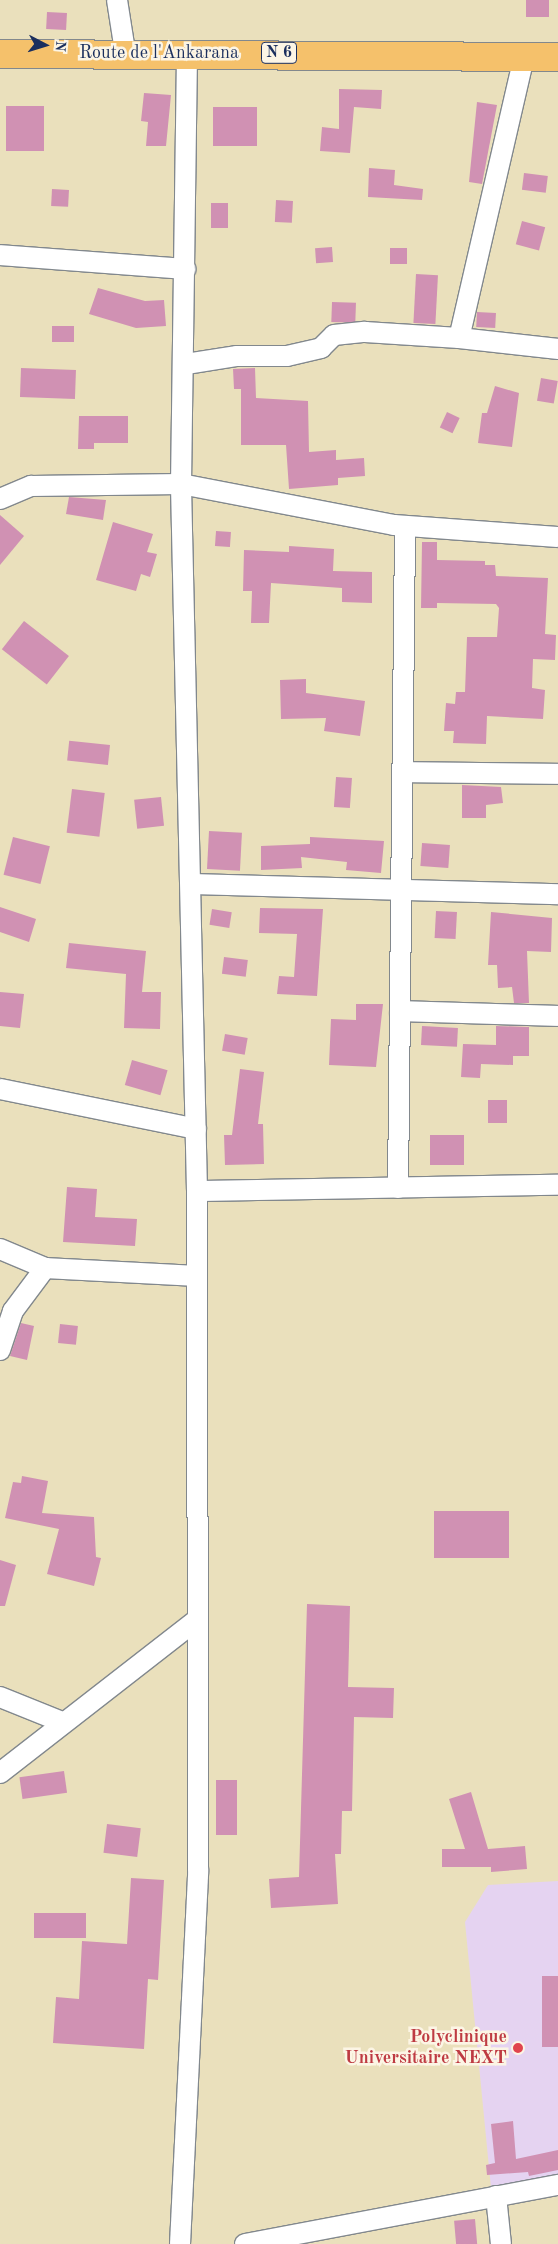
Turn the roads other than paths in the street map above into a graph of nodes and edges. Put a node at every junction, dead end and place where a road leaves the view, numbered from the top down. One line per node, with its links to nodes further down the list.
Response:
1 (116, 0): 2 (street)
2 (125, 51): 3 (main road, Route de l'Ankarana / N 6); 4 (main road, Route de l'Ankarana / N 6)
3 (187, 52): 5 (main road, Route de l'Ankarana / N 6); 8 (street)
4 (0, 54)
5 (524, 56): 6 (main road, Route de l'Ankarana / N 6); 9 (street)
6 (558, 57)
7 (0, 255): 8 (street)
8 (185, 269): 11 (street)
9 (459, 338): 10 (street); 11 (street)
10 (558, 350)
11 (186, 364): 12 (street)
12 (181, 484): 13 (street); 14 (street); 18 (street)
13 (0, 499)
14 (405, 526): 15 (street); 16 (street)
15 (558, 537)
16 (403, 772): 17 (street); 19 (street)
17 (558, 774)
18 (193, 884): 19 (street); 24 (street)
19 (402, 888): 20 (street); 21 (street)
20 (558, 894)
21 (400, 1012): 22 (street); 26 (street)
22 (558, 1016)
23 (0, 1089): 24 (street)
24 (196, 1129): 27 (street)
25 (558, 1185): 26 (street)
26 (398, 1188): 27 (street)
27 (197, 1192): 30 (street)
28 (0, 1249): 29 (street)
29 (44, 1268): 30 (street); 31 (street)
30 (197, 1276): 32 (street)
31 (0, 1350)
32 (198, 1619): 34 (street); 38 (street)
33 (0, 1697): 34 (street)
34 (62, 1722): 35 (street)
35 (0, 1773)
36 (558, 2185): 37 (street)
37 (496, 2196): 39 (street); 40 (street)
38 (180, 2244)
39 (245, 2244)
40 (501, 2244)

